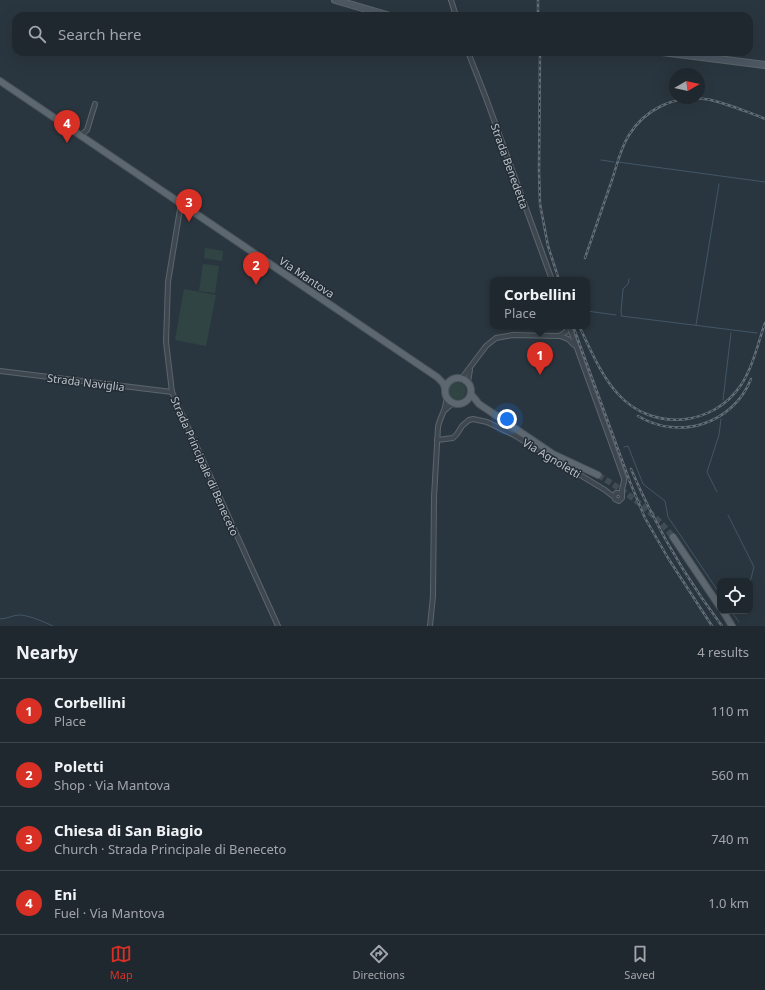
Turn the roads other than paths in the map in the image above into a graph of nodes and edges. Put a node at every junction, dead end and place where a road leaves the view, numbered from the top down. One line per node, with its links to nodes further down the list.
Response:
1 (335, 0): 3 (main road)
2 (451, 0): 4 (street)
3 (376, 12)
4 (455, 12)
5 (470, 56): 12 (street, Strada Benedetta)
6 (694, 56): 7 (main road)
7 (765, 65)
8 (1, 82): 10 (main road, Via Mantova)
9 (95, 104): 10 (street)
10 (81, 135): 11 (main road, Via Mantova)
11 (181, 203): 19 (main road, Via Mantova); 23 (street, Strada Principale di Beneceto)
12 (551, 277)
13 (567, 329): 15 (street)
14 (568, 329): 17 (street)
15 (566, 332): 16 (street); 17 (street)
16 (559, 336): 17 (street); 21 (street)
17 (570, 339): 30 (street, Via Agnoletti)
18 (0, 372): 23 (street, Strada Naviglia)
19 (437, 376): 20 (main road, Via Mantova); 22 (main road, Via Mantova)
20 (451, 379): 21 (main road, Via Mantova); 22 (main road)
21 (465, 380): 24 (main road)
22 (445, 388): 25 (main road, Via Mantova)
23 (172, 392): 35 (street, Strada Principale di Beneceto)
24 (471, 394): 26 (main road); 28 (main road)
25 (446, 396): 27 (main road); 29 (street)
26 (466, 402): 27 (main road); 28 (main road)
27 (453, 403): 29 (street)
28 (479, 404): 31 (main road)
29 (444, 410): 30 (street)
30 (437, 440): 36 (street)
31 (598, 475)
32 (673, 538): 33 (main road)
33 (717, 603)
34 (725, 614): 37 (main road)
35 (278, 626)
36 (430, 626)
37 (732, 626)

